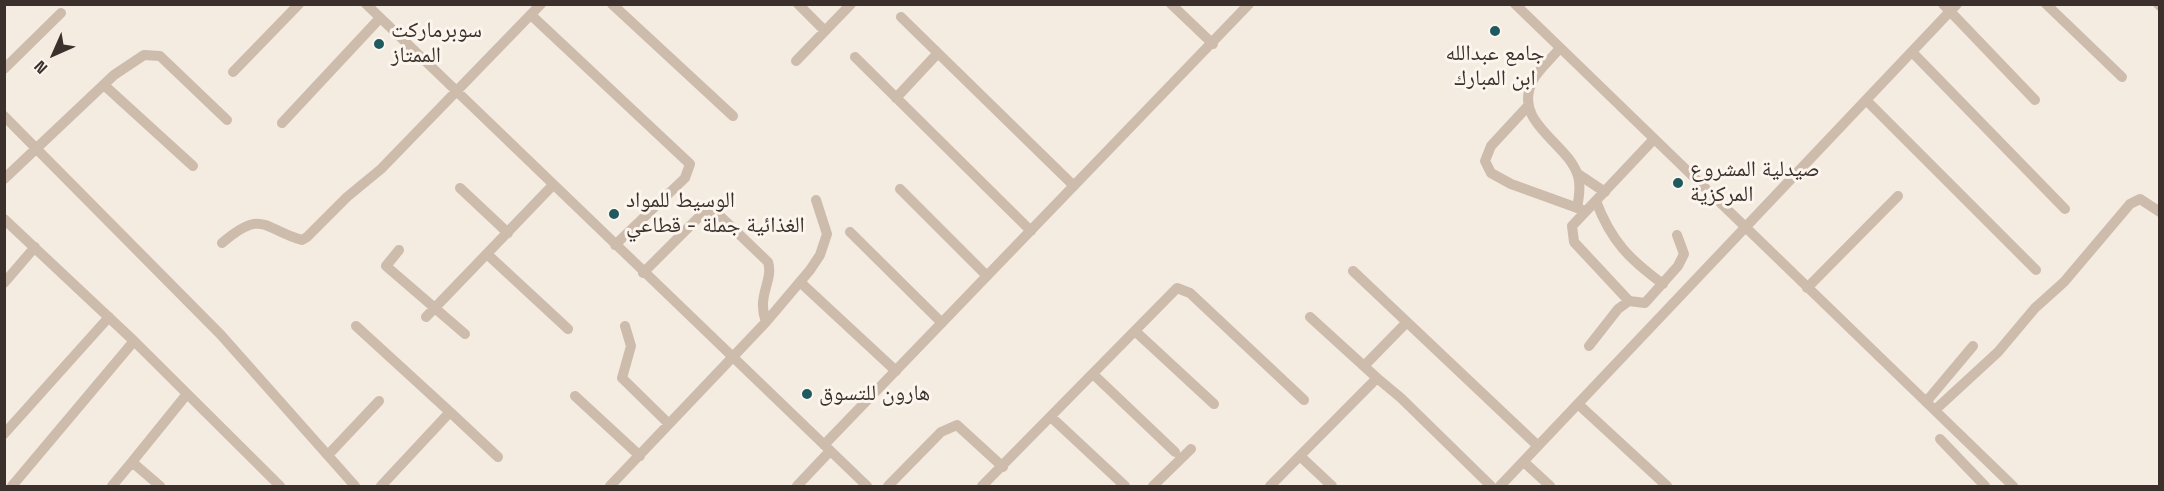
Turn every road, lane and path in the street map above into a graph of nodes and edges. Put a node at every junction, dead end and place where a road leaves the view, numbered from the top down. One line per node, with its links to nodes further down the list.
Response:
1 (299, 4): 24 (street)
2 (366, 4): 15 (street)
3 (541, 4): 13 (street)
4 (612, 4): 33 (street)
5 (798, 4): 16 (street)
6 (851, 4): 16 (street)
7 (1172, 4): 17 (street)
8 (1249, 4): 17 (street)
9 (1515, 4): 18 (street)
10 (2046, 4): 25 (street)
11 (1950, 7): 19 (street); 29 (street)
12 (61, 13): 23 (street)
13 (531, 15): 27 (street); 60 (street)
14 (901, 17): 20 (street)
15 (380, 18): 27 (street); 35 (street)
16 (825, 31): 22 (street)
17 (1213, 44): 42 (street)
18 (1560, 48): 31 (street); 36 (street)
19 (1913, 53): 30 (street); 49 (street)
20 (938, 54): 28 (street); 42 (street)
21 (855, 57): 28 (street)
22 (796, 61)
23 (4, 69)
24 (233, 72)
25 (2122, 77)
26 (104, 85): 34 (street); 37 (street); 38 (street)
27 (455, 93): 41 (street); 59 (street)
28 (897, 98): 55 (street)
29 (2035, 100)
30 (1867, 101): 54 (street); 64 (street)
31 (1528, 106): 39 (street); 50 (street)
32 (4, 116): 37 (street)
33 (733, 116)
34 (227, 120)
35 (282, 123)
36 (1654, 139): 45 (street); 54 (street)
37 (35, 148): 40 (street); 108 (street)
38 (193, 166)
39 (1578, 174): 45 (street); 50 (street)
40 (4, 179)
41 (552, 186): 56 (street); 60 (street)
42 (1074, 186): 55 (street)
43 (460, 188): 56 (street)
44 (900, 189): 67 (street)
45 (1605, 192): 48 (street)
46 (1898, 196): 71 (street)
47 (816, 200): 68 (street)
48 (1596, 201): 50 (street); 53 (street)
49 (2065, 209)
50 (1582, 212): 53 (street); 72 (street)
51 (2160, 212): 98 (street)
52 (4, 219): 61 (street)
53 (1604, 224): 70 (street)
54 (1744, 227): 71 (street); 97 (street)
55 (1031, 231): 67 (street)
56 (507, 232): 63 (street)
57 (850, 232): 78 (street)
58 (1677, 235): 70 (street)
59 (222, 243)
60 (615, 245): 66 (street)
61 (35, 247): 69 (street); 74 (street)
62 (399, 250): 73 (street)
63 (487, 254): 73 (street); 81 (street)
64 (2036, 270)
65 (1353, 271): 77 (street)
66 (643, 273): 76 (street); 87 (street)
67 (987, 276): 78 (street)
68 (800, 282): 76 (street); 89 (street)
69 (4, 283)
70 (1663, 284): 72 (street)
71 (1807, 288): 98 (street)
72 (1629, 301): 85 (street)
73 (430, 313): 83 (street)
74 (109, 317): 84 (street); 102 (street)
75 (1310, 317): 88 (street)
76 (766, 322): 87 (street)
77 (1407, 322): 88 (street); 104 (street)
78 (942, 323): 89 (street)
79 (356, 326): 99 (street)
80 (624, 327): 101 (street)
81 (568, 329)
82 (1135, 331): 90 (street); 94 (street); 96 (street)
83 (465, 334)
84 (135, 341): 92 (street); 115 (street)
85 (1588, 346)
86 (1973, 346): 98 (street)
87 (732, 358): 101 (street); 105 (street)
88 (1364, 366): 91 (street)
89 (896, 371): 105 (street)
90 (1093, 374): 100 (street); 107 (street)
91 (1377, 378): 110 (street); 130 (street)
92 (187, 394): 112 (street); 118 (street)
93 (575, 396): 109 (street)
94 (1304, 400)
95 (379, 401): 108 (street)
96 (1214, 404)
97 (1578, 404): 104 (street); 133 (street)
98 (1930, 406): 135 (street)
99 (450, 412): 111 (street); 120 (street)
100 (1051, 417): 114 (street); 126 (street)
101 (669, 424): 109 (street)
102 (4, 435)
103 (1941, 439): 134 (street)
104 (1538, 446): 113 (street)
105 (827, 448): 122 (street); 123 (street)
106 (1191, 449): 127 (street)
107 (1175, 452)
108 (328, 455): 119 (street)
109 (640, 456): 121 (street)
110 (1300, 456): 128 (street); 129 (street)
111 (498, 457)
112 (132, 462): 116 (street); 117 (street)
113 (1524, 462): 131 (street); 132 (street)
114 (1002, 467): 124 (street); 125 (street)
115 (12, 486)
116 (112, 486)
117 (160, 486)
118 (280, 486)
119 (355, 486)
120 (381, 486)
121 (610, 486)
122 (796, 486)
123 (867, 486)
124 (888, 486)
125 (982, 486)
126 (1125, 486)
127 (1153, 486)
128 (1270, 486)
129 (1332, 486)
130 (1491, 486)
131 (1500, 486)
132 (1550, 486)
133 (1666, 486)
134 (1985, 486)
135 (2013, 486)

